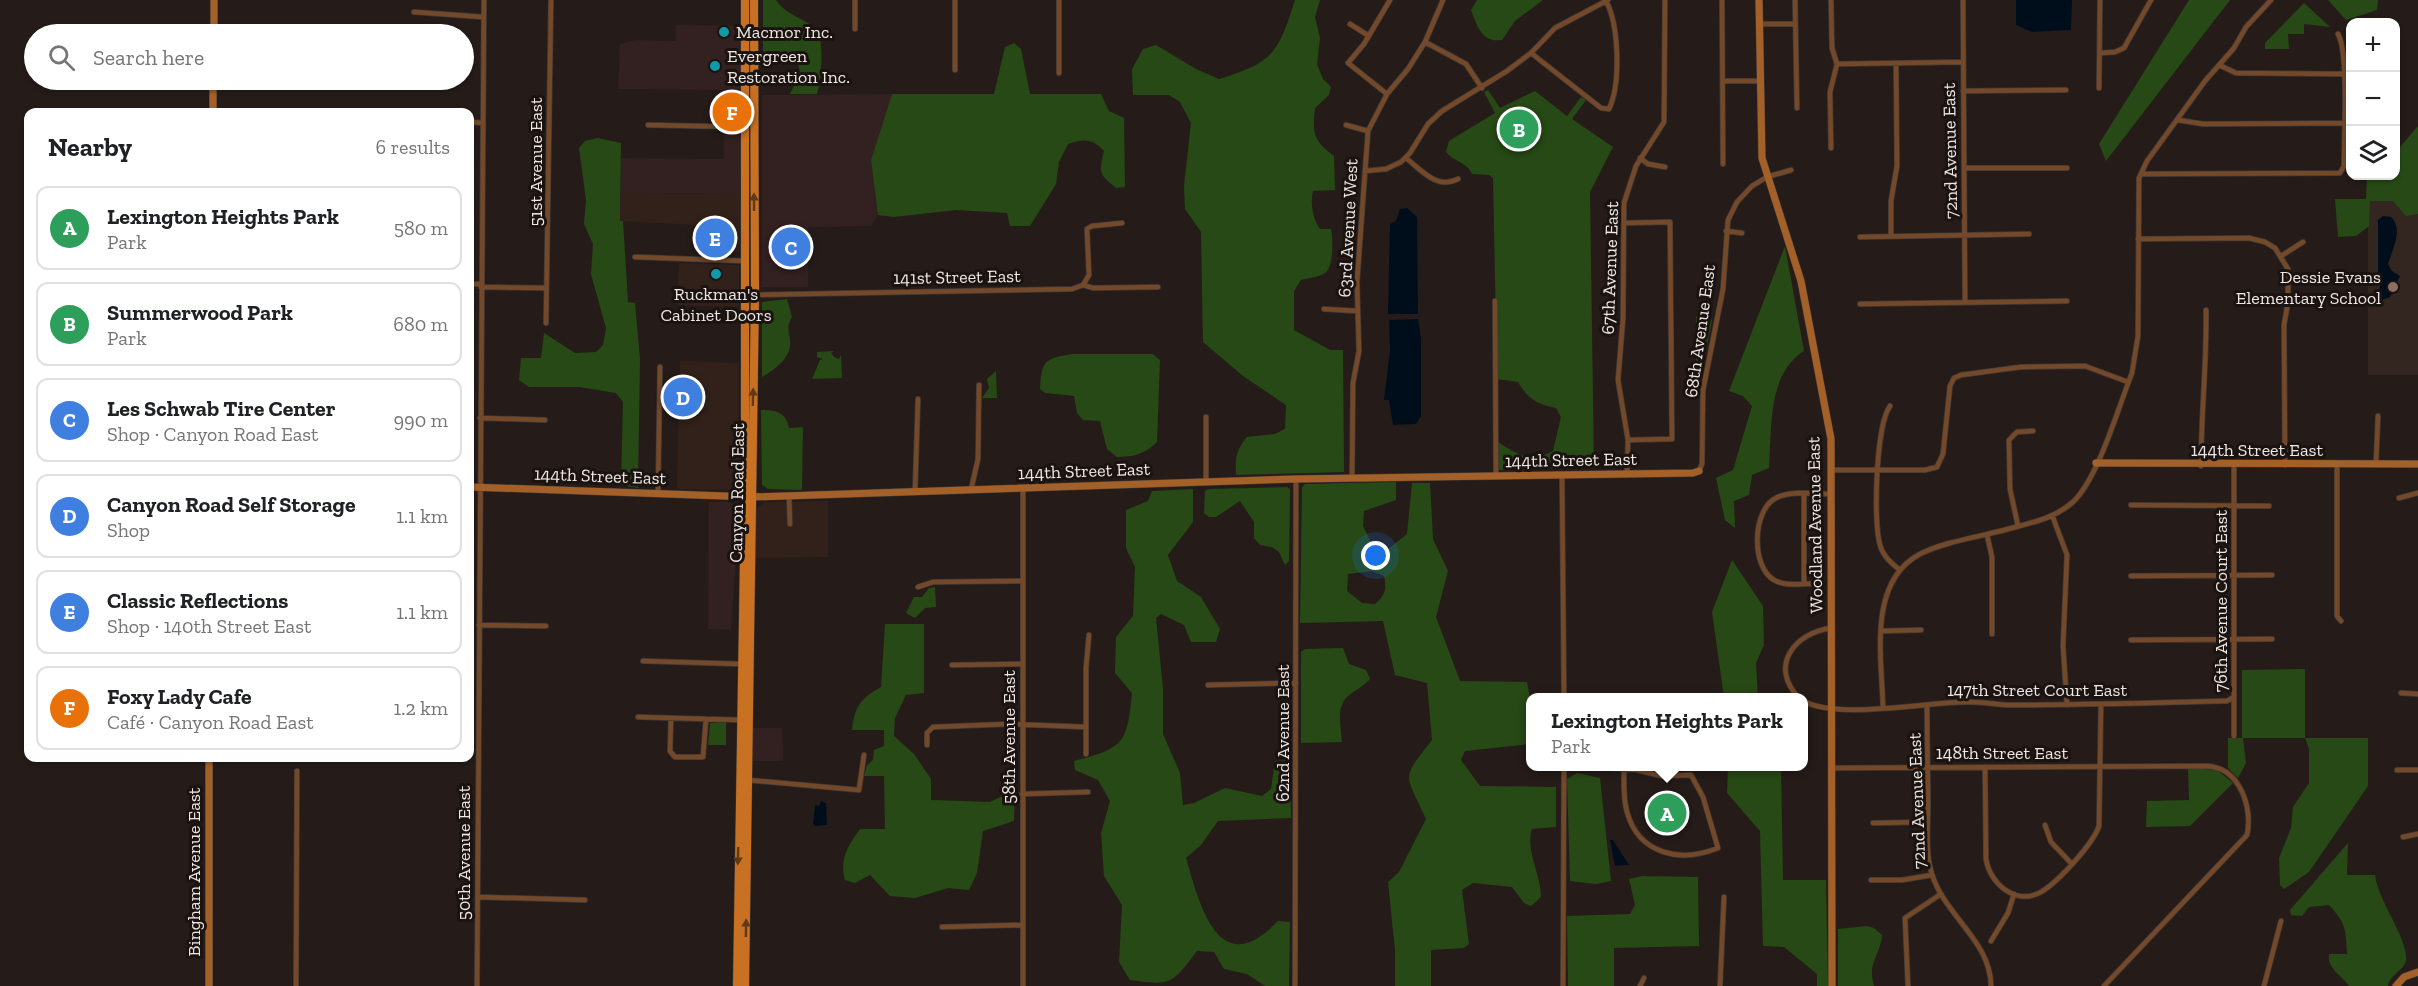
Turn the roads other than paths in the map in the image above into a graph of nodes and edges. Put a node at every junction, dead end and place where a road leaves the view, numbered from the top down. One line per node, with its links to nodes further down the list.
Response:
1 (214, 0): 23 (street)
2 (483, 0): 22 (street, 50th Avenue East)
3 (551, 0): 88 (street, 51st Avenue East)
4 (746, 0): 56 (main road, Canyon Road East)
5 (754, 0): 61 (main road, Canyon Road East)
6 (855, 0): 27 (street)
7 (956, 0): 37 (street)
8 (1059, 0): 38 (street)
9 (1390, 0): 29 (street)
10 (1443, 0): 30 (street, 63rd Avenue West)
11 (1665, 0): 60 (street, 67th Avenue East)
12 (1722, 0): 40 (street)
13 (1759, 0): 25 (street, Woodland Avenue East)
14 (1795, 0): 26 (street)
15 (1831, 0): 35 (street)
16 (1963, 0): 33 (street, 72nd Avenue East)
17 (2100, 0): 32 (street)
18 (2151, 0): 32 (street)
19 (2271, 0): 36 (street)
20 (1607, 1): 31 (street); 31 (street)
21 (414, 12): 22 (street)
22 (483, 17): 52 (street, 50th Avenue East)
23 (214, 24)
24 (1350, 24): 29 (street)
25 (1759, 24): 26 (street); 41 (street, Woodland Avenue East)
26 (1795, 24): 49 (street)
27 (855, 29)
28 (2338, 34): 39 (street)
29 (1369, 36): 47 (street)
30 (1425, 42): 42 (street); 47 (street, 63rd Avenue West)
31 (1531, 53): 42 (street)
32 (2101, 53): 43 (street)
33 (1962, 62): 34 (street); 46 (street, 72nd Avenue East)
34 (1896, 63): 35 (street); 77 (street)
35 (1838, 64): 58 (street)
36 (2219, 65): 39 (street); 50 (street)
37 (955, 70)
38 (1059, 74)
39 (2343, 74): 53 (street)
40 (1723, 81): 41 (street); 62 (street)
41 (1759, 81): 69 (street, Woodland Avenue East)
42 (1482, 88): 59 (street)
43 (2100, 88)
44 (213, 90): 48 (street)
45 (2066, 90): 46 (street)
46 (1963, 91): 64 (street, 72nd Avenue East)
47 (1387, 94): 57 (street, 63rd Avenue West)
48 (213, 108)
49 (1797, 108)
50 (2178, 120): 53 (street); 68 (street)
51 (474, 122): 52 (street)
52 (483, 123): 85 (street, 50th Avenue East)
53 (2344, 123): 68 (street)
54 (648, 125): 56 (street)
55 (1346, 125): 57 (street)
56 (745, 127): 61 (main road); 83 (main road, Canyon Road East)
57 (1368, 131): 67 (street, 63rd Avenue West)
58 (1831, 148)
59 (1406, 158): 67 (street); 70 (street)
60 (1641, 158): 63 (street); 72 (street, 67th Avenue East)
61 (754, 165): 89 (main road, Canyon Road East, one-way to 61)
62 (1723, 165)
63 (1665, 167)
64 (1964, 168): 65 (street); 76 (street, 72nd Avenue East)
65 (2067, 168)
66 (1791, 170): 69 (street)
67 (1365, 171): 96 (street, 63rd Avenue West)
68 (2141, 174): 79 (street)
69 (1767, 177): 73 (street, 68th Avenue East); 116 (street, Woodland Avenue East)
70 (1458, 179)
71 (1122, 223): 86 (street)
72 (1624, 223): 108 (street, 67th Avenue East); 108 (street)
73 (1726, 231): 74 (street); 117 (street, 68th Avenue East)
74 (1742, 233)
75 (2029, 234): 76 (street)
76 (1964, 235): 77 (street); 91 (street, 72nd Avenue East)
77 (1891, 236): 78 (street)
78 (1860, 237)
79 (2138, 239): 81 (street); 99 (street)
80 (2303, 242): 81 (street)
81 (2281, 256): 114 (street)
82 (635, 257): 83 (street)
83 (745, 261): 89 (main road); 135 (main road, Canyon Road East)
84 (474, 284): 85 (street)
85 (481, 285): 88 (street); 105 (street, 50th Avenue East)
86 (1083, 285): 87 (street, 141st Street East); 89 (street, 141st Street East)
87 (1158, 287)
88 (546, 288): 97 (street, 51st Avenue East)
89 (755, 295): 135 (main road, Canyon Road East, one-way to 89)
90 (1495, 301): 121 (street)
91 (1965, 301): 92 (street); 93 (street)
92 (2067, 301)
93 (1860, 304)
94 (1324, 309): 96 (street)
95 (2206, 310): 115 (street)
96 (1357, 311): 122 (street, 63rd Avenue West)
97 (546, 323)
98 (660, 367): 130 (street)
99 (2128, 382): 109 (street); 118 (street)
100 (979, 385): 128 (street)
101 (918, 399): 129 (street)
102 (1890, 406): 118 (street)
103 (2378, 416): 111 (street)
104 (1206, 417): 124 (street)
105 (480, 418): 106 (street); 126 (street, 50th Avenue East)
106 (545, 420)
107 (2033, 431): 142 (street)
108 (1628, 440): 119 (street, 67th Avenue East)
109 (2096, 463): 115 (street, 144th Street East); 140 (street)
110 (2337, 464): 111 (street, 144th Street East); 114 (street, 144th Street East); 152 (street)
111 (2376, 464): 112 (street, 144th Street East)
112 (2418, 464)
113 (2234, 465): 114 (street, 144th Street East); 115 (street, 144th Street East); 138 (street, 76th Avenue Court East)
114 (2285, 465)
115 (2201, 466)
116 (1831, 470): 118 (street); 133 (street, Woodland Avenue East)
117 (1700, 471): 119 (street, 144th Street East)
118 (1878, 471): 144 (street)
119 (1627, 474): 120 (street, 144th Street East)
120 (1562, 475): 121 (street, 144th Street East); 171 (street)
121 (1496, 476): 122 (street, 144th Street East)
122 (1352, 478): 123 (street, 144th Street East)
123 (1296, 479): 124 (street, 144th Street East); 169 (street, 62nd Avenue East)
124 (1206, 482): 127 (street, 144th Street East)
125 (474, 487): 126 (street, 144th Street East)
126 (479, 487): 130 (street, 144th Street East); 153 (street, 50th Avenue East)
127 (1023, 488): 128 (street, 144th Street East); 148 (street, 58th Avenue East)
128 (971, 490): 129 (street, 144th Street East)
129 (915, 492): 134 (street, 144th Street East)
130 (658, 493): 135 (street, 144th Street East)
131 (2418, 493): 136 (street)
132 (1804, 494): 133 (street); 149 (street); 149 (street)
133 (1832, 494): 155 (street, Woodland Avenue East)
134 (789, 496): 135 (street, 144th Street East); 141 (street)
135 (748, 497): 166 (main road, Canyon Road East); 205 (main road, Canyon Road East)
136 (2399, 498)
137 (2131, 505): 138 (street)
138 (2234, 506): 139 (street); 146 (street, 76th Avenue Court East)
139 (2270, 506)
140 (2052, 515): 142 (street); 178 (street)
141 (790, 524)
142 (2018, 526): 143 (street)
143 (1987, 535): 144 (street); 158 (street)
144 (1900, 570): 157 (street)
145 (2272, 574): 146 (street)
146 (2234, 575): 147 (street); 162 (street, 76th Avenue Court East)
147 (2131, 576)
148 (1023, 581): 151 (street); 167 (street, 58th Avenue East)
149 (1804, 583): 150 (street)
150 (1816, 584)
151 (918, 587)
152 (2341, 621)
153 (479, 625): 154 (street); 164 (street, 50th Avenue East)
154 (546, 626)
155 (1832, 628): 172 (street); 181 (street, Woodland Avenue East)
156 (1921, 630): 157 (street)
157 (1882, 631): 180 (street)
158 (1992, 634)
159 (1089, 635): 187 (street)
160 (2272, 639): 162 (street)
161 (2131, 640): 162 (street)
162 (2235, 640): 175 (street, 76th Avenue Court East)
163 (474, 645): 164 (street)
164 (478, 645): 190 (street, 50th Avenue East)
165 (643, 661): 166 (street)
166 (741, 664): 185 (main road, Canyon Road East)
167 (1023, 664): 168 (street); 186 (street, 58th Avenue East)
168 (952, 665)
169 (1296, 683): 170 (street); 235 (street, 62nd Avenue East)
170 (1208, 686)
171 (1564, 693)
172 (1795, 693)
173 (2402, 693): 174 (street)
174 (2418, 694)
175 (2234, 697): 177 (street, 147th Street Court East); 188 (street, 76th Avenue Court East)
176 (1808, 704): 181 (street, 147th Street Court East)
177 (2101, 704): 178 (street, 147th Street Court East); 197 (street)
178 (2067, 705): 179 (street, 147th Street Court East)
179 (1927, 706): 180 (street, 147th Street Court East); 195 (street, 72nd Avenue East)
180 (1883, 708): 181 (street, 147th Street Court East)
181 (1832, 709): 198 (street, Woodland Avenue East)
182 (638, 717): 183 (street)
183 (671, 718): 184 (street); 184 (street)
184 (706, 719): 185 (street)
185 (740, 720): 206 (main road, Canyon Road East)
186 (1022, 726): 187 (street); 191 (street); 208 (street, 58th Avenue East)
187 (1086, 726): 192 (street)
188 (2234, 736)
189 (474, 739): 190 (street)
190 (478, 739): 220 (street, 50th Avenue East)
191 (927, 745)
192 (1086, 754)
193 (864, 755): 205 (street)
194 (209, 762): 229 (street, Bingham Avenue East)
195 (1928, 767): 196 (street, 148th Street East); 198 (street, 148th Street East); 210 (street, 72nd Avenue East)
196 (1985, 767): 197 (street, 148th Street East); 219 (street)
197 (2101, 767): 215 (street); 242 (street, 148th Street East)
198 (1832, 768): 239 (street, Woodland Avenue East)
199 (2397, 770): 200 (street)
200 (2418, 770)
201 (297, 771): 230 (street)
202 (1564, 771): 236 (street)
203 (1624, 771): 204 (street)
204 (1641, 771)
205 (747, 780): 209 (main road, Canyon Road East)
206 (739, 791): 209 (main road); 232 (main road, Canyon Road East, one-way to 232)
207 (1088, 792): 208 (street)
208 (1022, 794): 224 (street, 58th Avenue East)
209 (747, 822): 233 (main road, Canyon Road East, one-way to 209)
210 (1928, 822): 211 (street); 216 (street, 72nd Avenue East)
211 (1873, 823)
212 (2045, 825): 215 (street)
213 (2418, 834): 214 (street)
214 (2403, 837)
215 (2071, 863): 219 (street)
216 (1932, 874): 217 (street); 218 (street, 72nd Avenue East)
217 (1871, 880)
218 (1940, 895): 240 (street); 241 (street, 72nd Avenue East)
219 (2017, 895): 226 (street)
220 (478, 897): 222 (street); 231 (street, 50th Avenue East)
221 (1724, 897): 238 (street)
222 (585, 900)
223 (2282, 921): 243 (street)
224 (1022, 925): 225 (street); 234 (street, 58th Avenue East)
225 (942, 927)
226 (1991, 941)
227 (2418, 972): 244 (street)
228 (1644, 978): 237 (street)
229 (209, 986)
230 (296, 986)
231 (477, 986)
232 (737, 986)
233 (745, 986)
234 (1023, 986)
235 (1294, 986)
236 (1563, 986)
237 (1640, 986)
238 (1720, 986)
239 (1832, 986)
240 (1908, 986)
241 (1990, 986)
242 (2104, 986)
243 (2264, 986)
244 (2397, 986)

